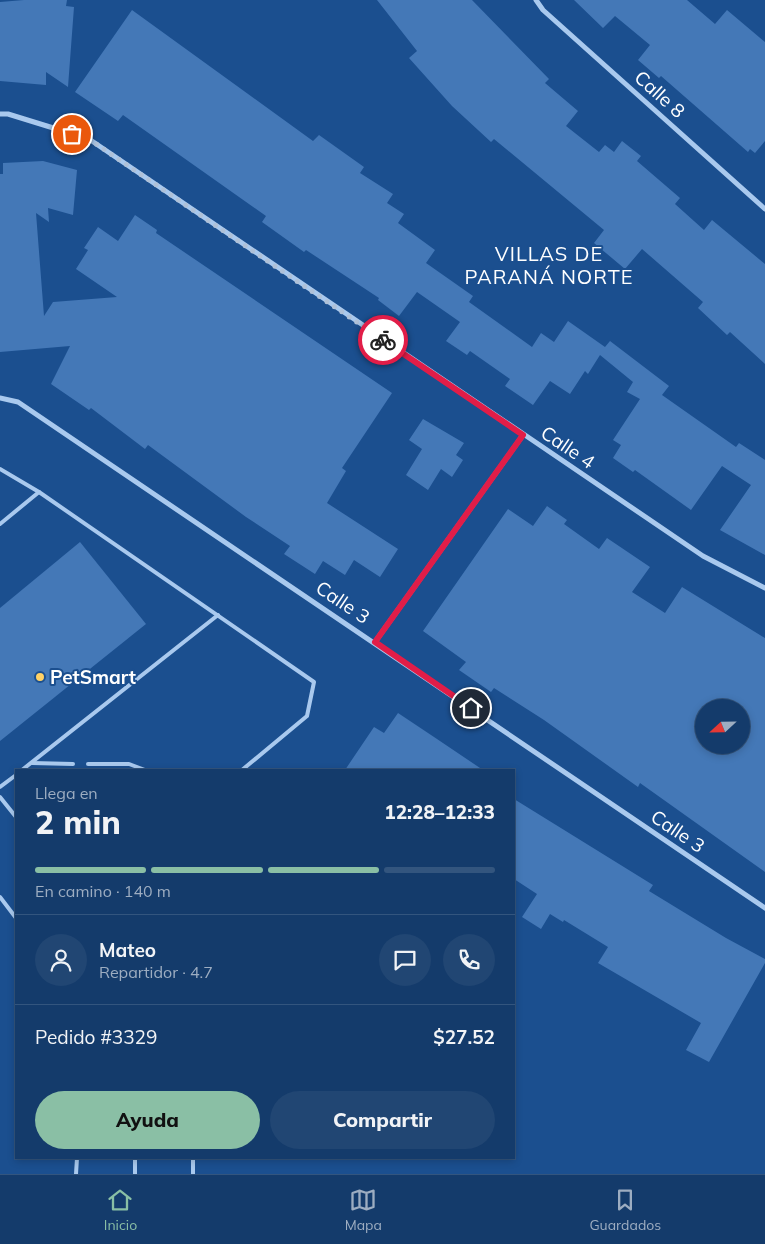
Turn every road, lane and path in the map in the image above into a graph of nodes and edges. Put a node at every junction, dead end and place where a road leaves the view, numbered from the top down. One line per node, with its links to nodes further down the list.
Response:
1 (536, 0): 3 (street, Calle 8)
2 (0, 114): 5 (street, Calle 4)
3 (765, 209)
4 (0, 398): 11 (street, Calle 3)
5 (523, 435): 9 (street, Calle 4); 11 (street)
6 (0, 469): 7 (lane)
7 (38, 492): 8 (lane); 10 (lane)
8 (0, 524)
9 (765, 588)
10 (218, 615): 12 (lane); 17 (lane)
11 (375, 642): 23 (street, Calle 3)
12 (32, 763): 13 (lane); 15 (lane)
13 (73, 764)
14 (88, 764): 16 (lane)
15 (23, 769)
16 (142, 769)
17 (243, 769)
18 (15, 776): 19 (lane)
19 (0, 788)
20 (0, 797): 21 (lane)
21 (15, 816)
22 (0, 897): 24 (lane)
23 (765, 908)
24 (15, 917)
25 (76, 1159): 28 (lane)
26 (135, 1159): 29 (lane)
27 (193, 1159): 30 (lane)
28 (76, 1174)
29 (135, 1174)
30 (193, 1174)

